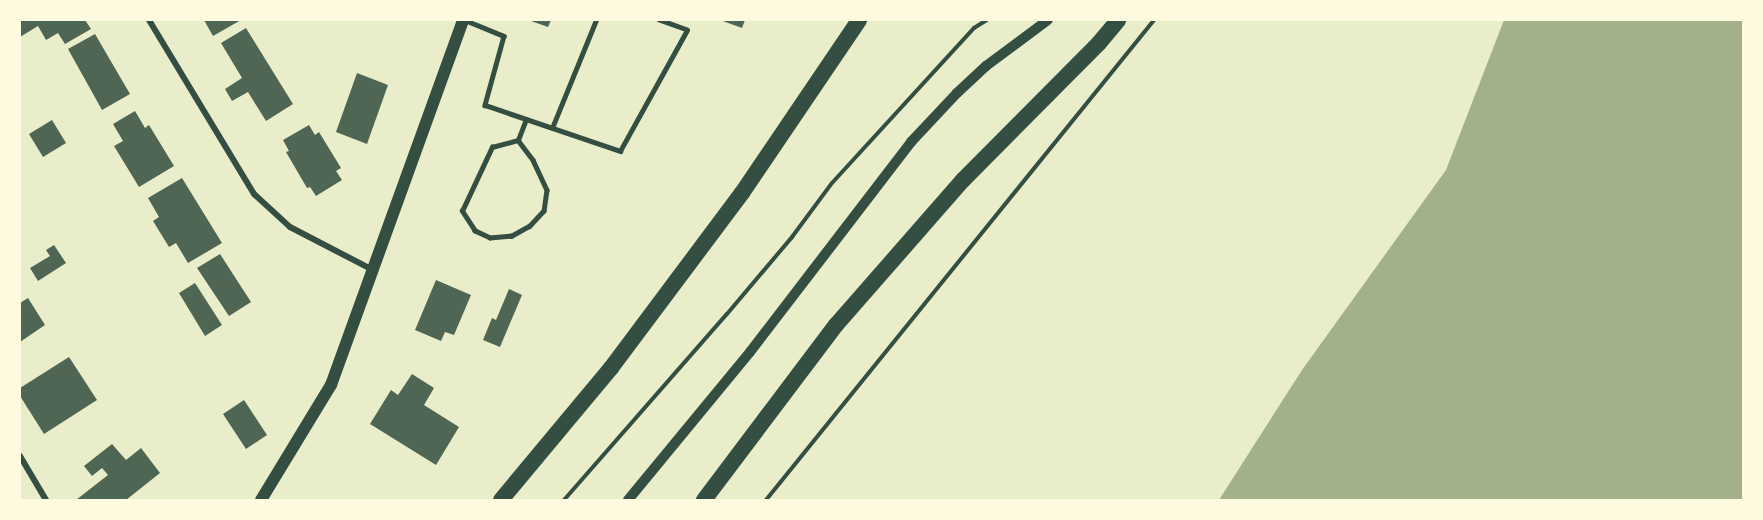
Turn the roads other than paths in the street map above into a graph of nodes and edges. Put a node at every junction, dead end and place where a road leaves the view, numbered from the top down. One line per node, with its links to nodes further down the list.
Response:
1 (148, 20): 11 (street)
2 (464, 20): 8 (lane); 11 (main road)
3 (596, 20): 9 (lane)
4 (659, 20): 9 (lane)
5 (859, 20): 15 (highway)
6 (1048, 20): 16 (street)
7 (1119, 20): 17 (highway)
8 (526, 119): 9 (lane); 10 (lane)
9 (552, 128)
10 (518, 140): 10 (lane)
11 (371, 269): 14 (main road)
12 (20, 456): 13 (street)
13 (46, 501)
14 (261, 501)
15 (501, 501)
16 (628, 501)
17 (704, 501)

